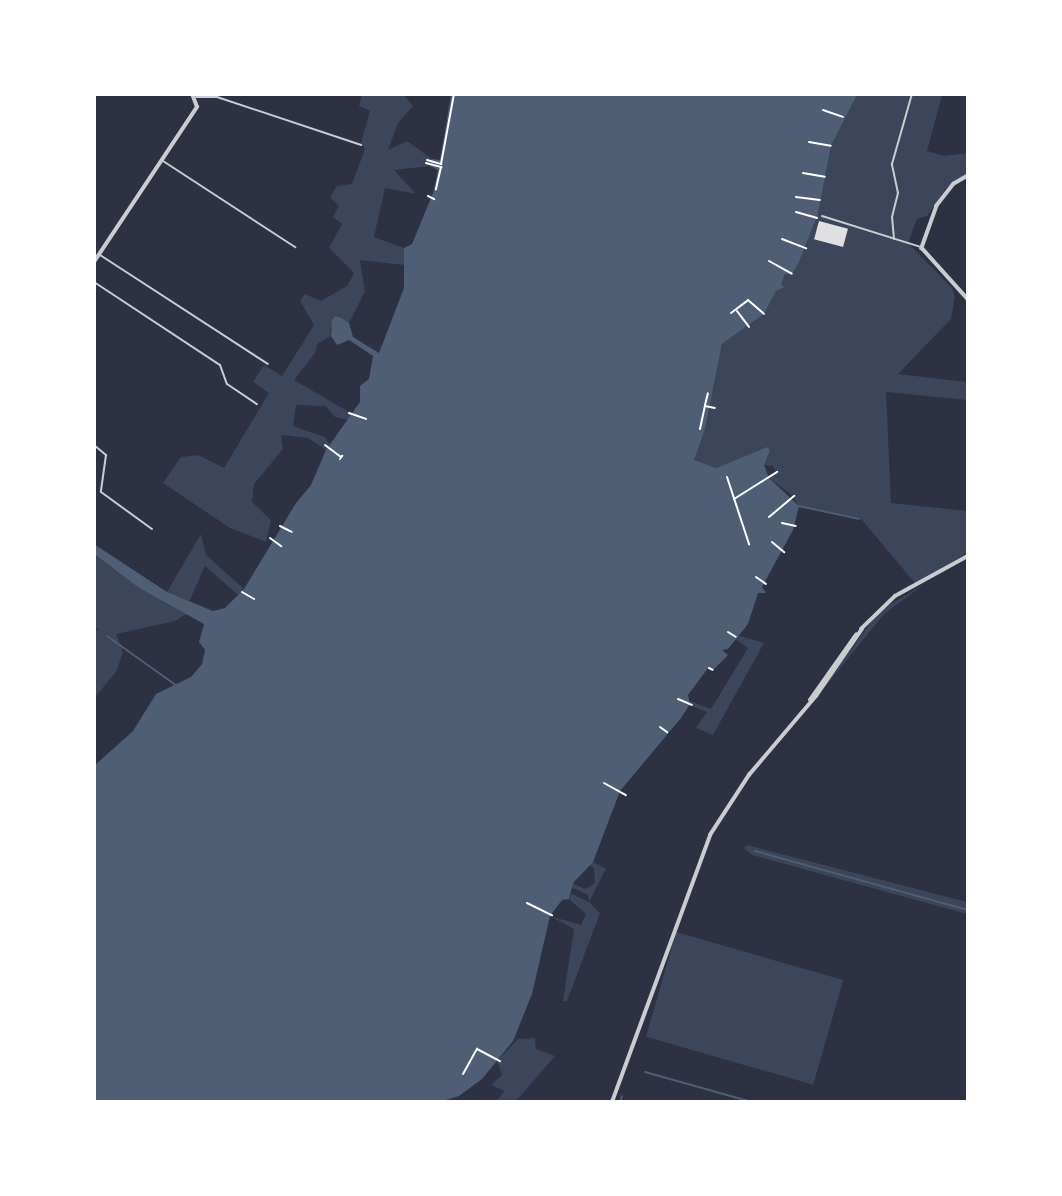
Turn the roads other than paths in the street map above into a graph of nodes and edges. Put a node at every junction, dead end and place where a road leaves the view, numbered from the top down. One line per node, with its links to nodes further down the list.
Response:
1 (912, 94): 7 (lane)
2 (194, 96): 3 (lane); 4 (street)
3 (360, 145)
4 (162, 160): 8 (lane); 10 (street)
5 (968, 176): 9 (street)
6 (822, 216): 7 (lane)
7 (894, 239): 9 (lane)
8 (295, 247)
9 (922, 247): 13 (street)
10 (99, 255): 11 (street); 14 (lane)
11 (94, 262)
12 (94, 282): 15 (lane)
13 (968, 299)
14 (268, 365)
15 (257, 404)
16 (94, 444): 17 (lane)
17 (152, 528)
18 (968, 556): 19 (street)
19 (612, 1101)

